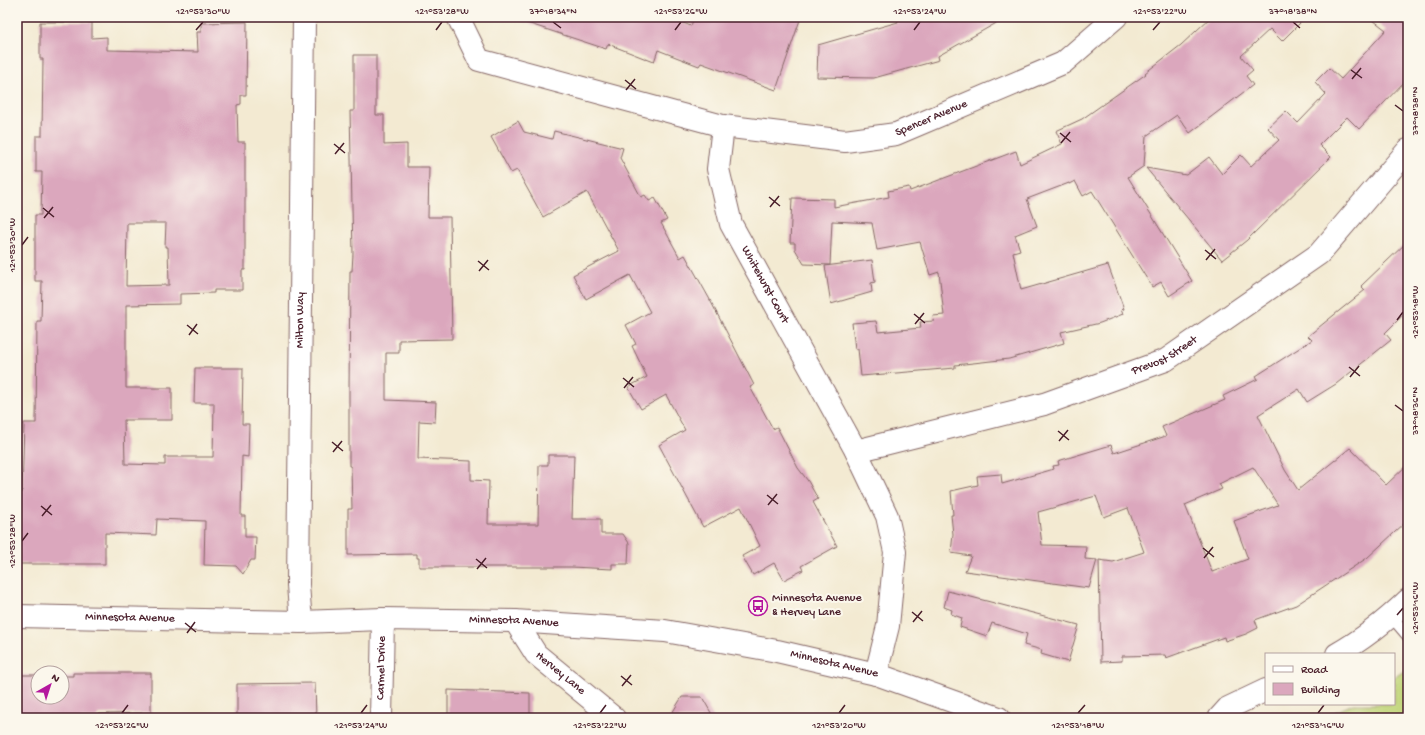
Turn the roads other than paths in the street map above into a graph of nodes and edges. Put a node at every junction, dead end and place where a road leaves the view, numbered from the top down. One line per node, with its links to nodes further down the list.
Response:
1 (304, 17): 12 (street, Milton Way)
2 (458, 17): 4 (street)
3 (1116, 17): 4 (street, Spencer Avenue)
4 (723, 126): 6 (street, Whitehurst Court)
5 (1408, 150): 6 (street, Prevost Street)
6 (856, 451): 15 (street, Whitehurst Court)
7 (1408, 600): 9 (street)
8 (17, 616): 12 (street, Minnesota Avenue)
9 (1391, 616): 13 (lane); 14 (street)
10 (383, 619): 11 (street, Minnesota Avenue); 12 (street, Minnesota Avenue); 17 (street, Carmel Drive)
11 (515, 621): 15 (street, Minnesota Avenue); 18 (street, Hervey Lane)
12 (301, 622)
13 (1408, 636)
14 (1340, 653)
15 (876, 674): 19 (street, Minnesota Avenue)
16 (1265, 690): 20 (street)
17 (380, 718)
18 (614, 718)
19 (999, 718)
20 (1219, 718)

